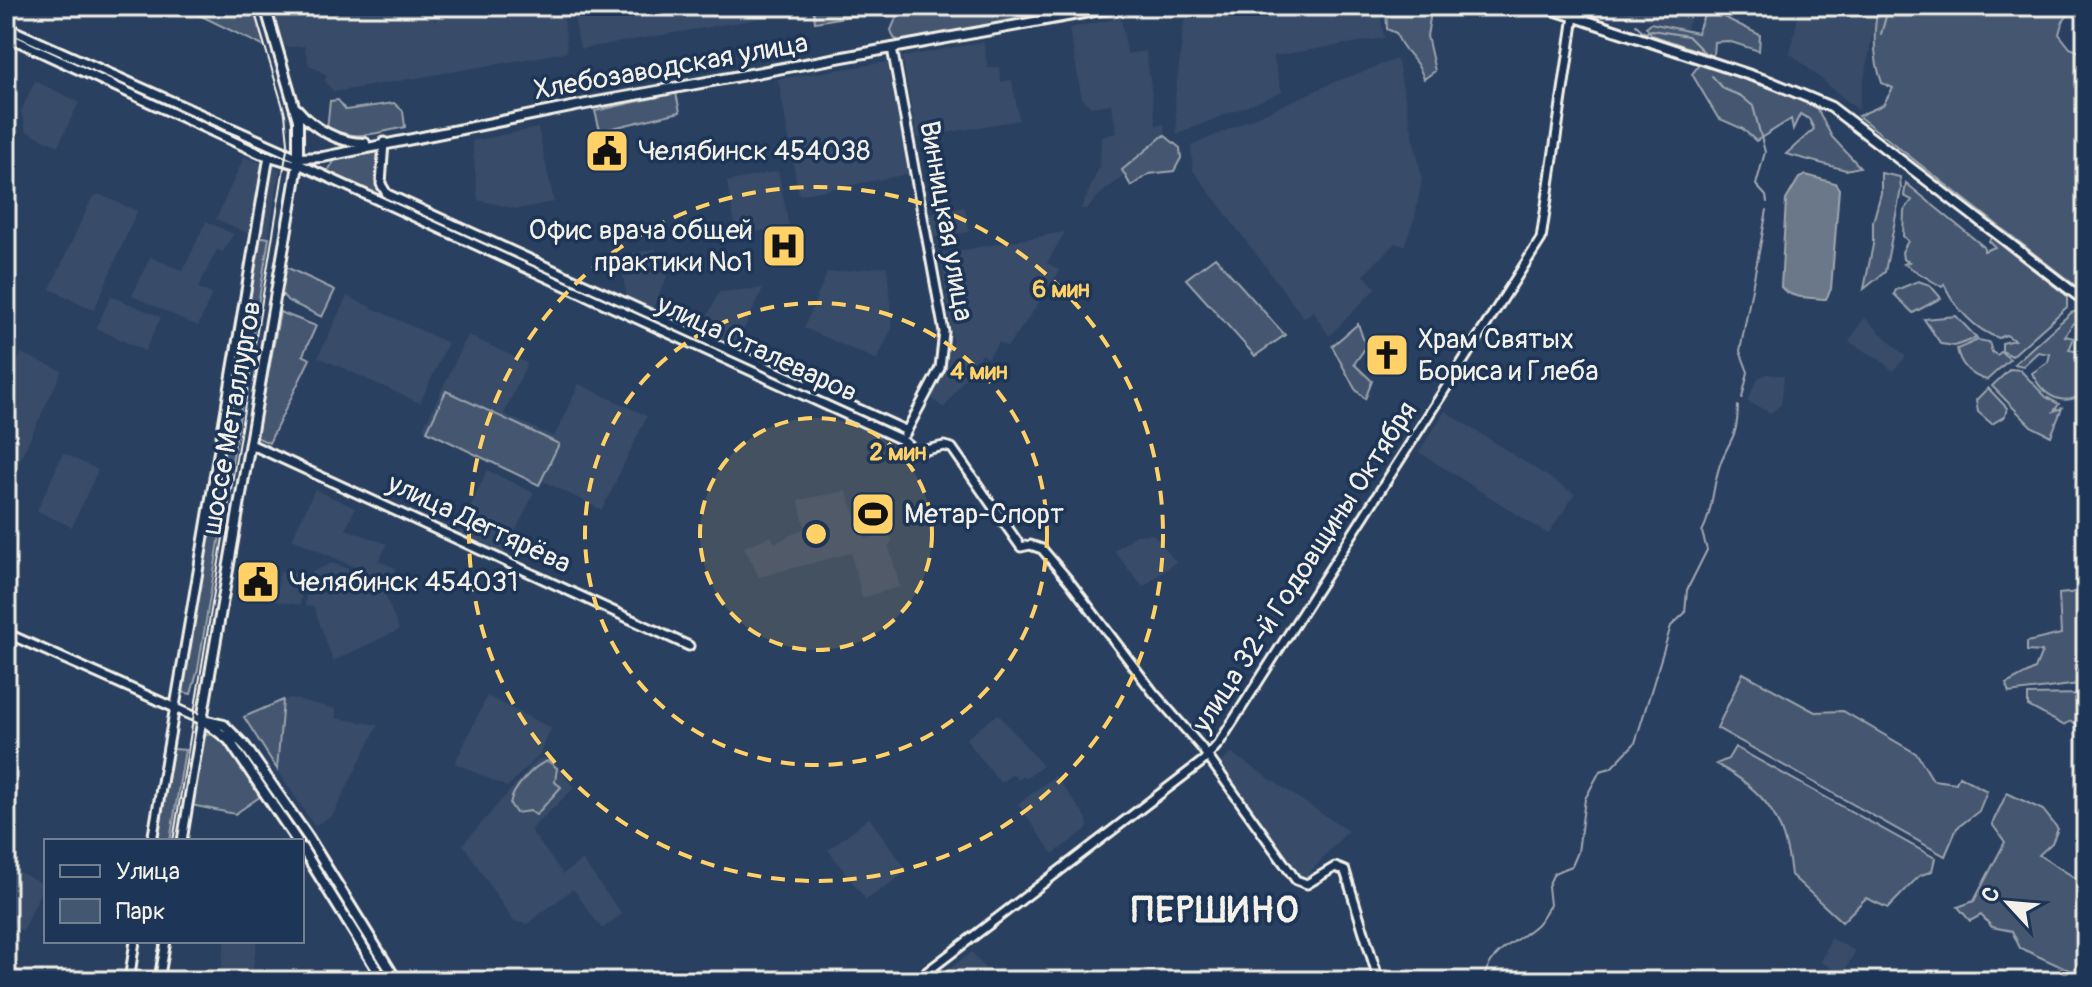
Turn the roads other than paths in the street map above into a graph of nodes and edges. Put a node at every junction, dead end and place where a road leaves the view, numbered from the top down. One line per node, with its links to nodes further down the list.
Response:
1 (265, 6): 9 (main road, шоссе Металлургов)
2 (1122, 6): 7 (main road, Хлебозаводская улица)
3 (1542, 6): 4 (main road)
4 (1574, 16): 17 (main road); 27 (street, улица 32-й Годовщины Октября)
5 (6, 27): 6 (street, улица Сталеваров)
6 (12, 35): 8 (street); 10 (street, улица Сталеваров); 11 (street, улица Сталеваров)
7 (892, 48): 12 (main road, Хлебозаводская улица); 20 (street, Винницкая улица)
8 (6, 54)
9 (294, 105): 12 (main road); 14 (main road, шоссе Металлургов)
10 (190, 110): 11 (street); 13 (street, улица Сталеваров)
11 (186, 119): 13 (street, улица Сталеваров)
12 (381, 143): 14 (main road, Хлебозаводская улица); 15 (street)
13 (270, 152): 14 (street, улица Сталеваров); 25 (street, шоссе Металлургов)
14 (299, 163): 16 (street, улица Сталеваров); 22 (main road, шоссе Металлургов)
15 (387, 194): 16 (street); 18 (street, улица Сталеваров)
16 (381, 201): 19 (street, улица Сталеваров)
17 (2086, 302)
18 (780, 374): 19 (street); 20 (street, улица Сталеваров)
19 (776, 382): 21 (street, улица Сталеваров)
20 (907, 431): 21 (street, Винницкая улица)
21 (902, 440): 27 (street, улица Сталеваров)
22 (250, 444): 24 (street, улица Дегтярёва); 26 (main road, шоссе Металлургов)
23 (6, 633): 25 (street)
24 (689, 646)
25 (177, 711): 26 (street); 28 (street, шоссе Металлургов)
26 (202, 720): 29 (street, шоссе Металлургов); 30 (main road); 37 (main road)
27 (1206, 758): 38 (street, улица 32-й Годовщины Октября); 39 (street)
28 (152, 839)
29 (182, 839)
30 (296, 839)
31 (304, 851): 36 (main road)
32 (135, 943): 34 (street)
33 (166, 943): 35 (street)
34 (129, 981)
35 (159, 981)
36 (384, 981)
37 (397, 981)
38 (915, 981)
39 (1379, 981)

